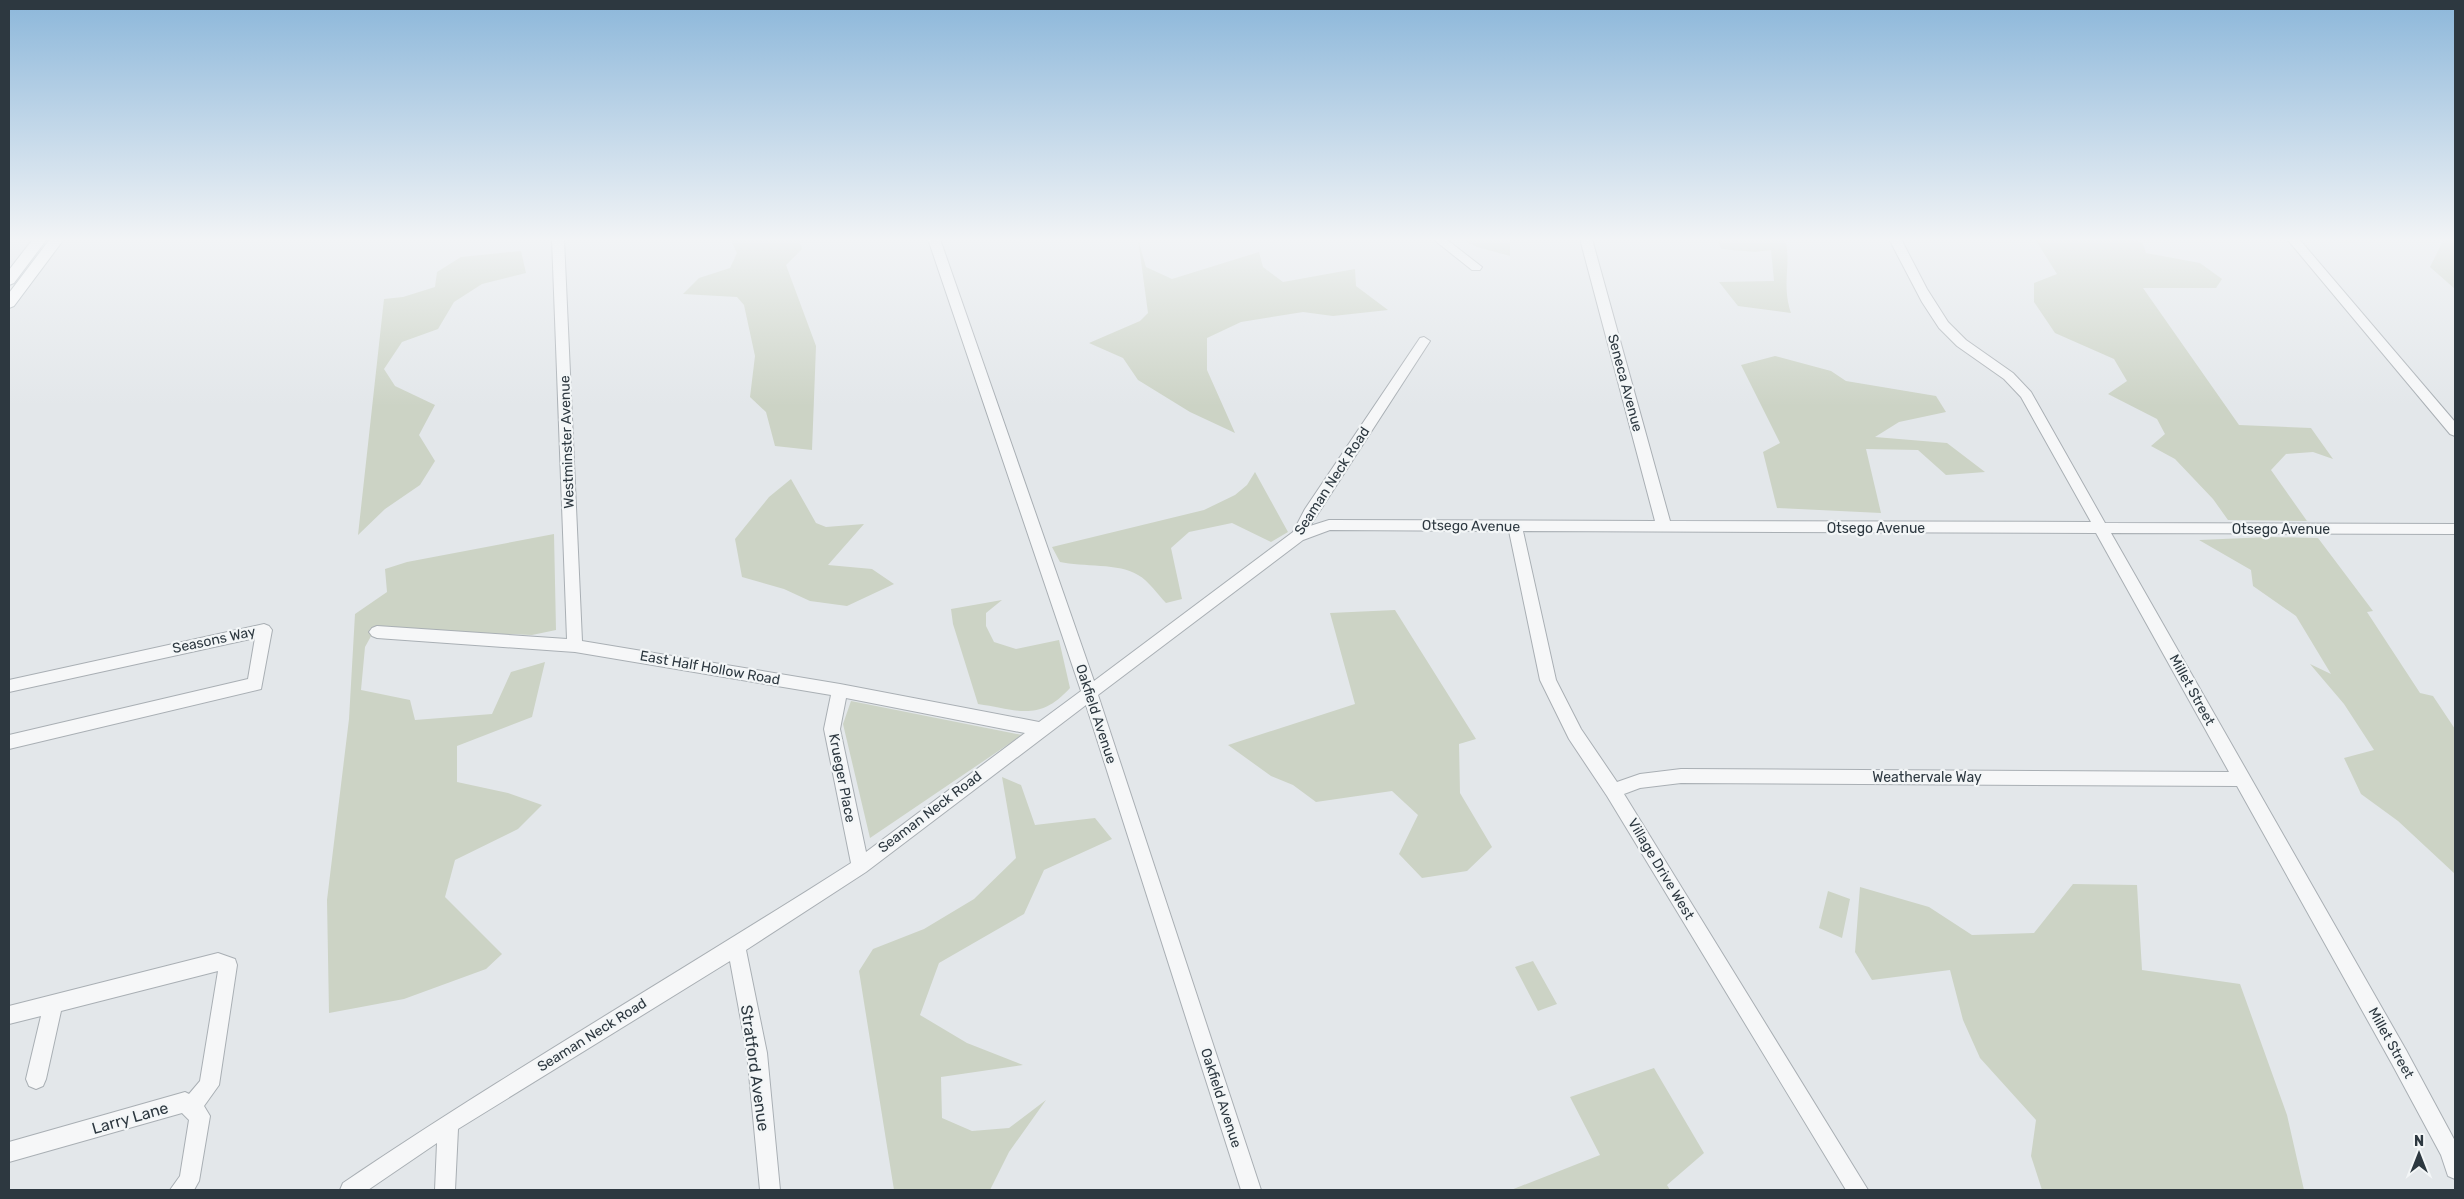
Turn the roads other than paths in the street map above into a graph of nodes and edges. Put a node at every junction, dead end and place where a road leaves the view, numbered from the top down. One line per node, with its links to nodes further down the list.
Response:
1 (560, 295): 14 (street, Westminster Avenue)
2 (953, 295): 17 (street, Oakfield Avenue)
3 (1601, 295): 9 (street, Seneca Avenue)
4 (1926, 295): 10 (street, Millet Street)
5 (2340, 295): 7 (street)
6 (1424, 341): 12 (street, Seaman Neck Road)
7 (2455, 431)
8 (1515, 526): 9 (street, Otsego Avenue); 12 (street, Otsego Avenue); 21 (street, Village Drive West)
9 (1664, 527): 10 (street, Otsego Avenue)
10 (2101, 528): 11 (street, Otsego Avenue); 20 (street, Millet Street)
11 (2455, 529)
12 (1298, 536): 17 (street, Seaman Neck Road)
13 (377, 632): 14 (street, East Half Hollow Road)
14 (575, 646): 16 (street, East Half Hollow Road)
15 (9, 686): 19 (street, Seasons Way)
16 (840, 690): 18 (street, East Half Hollow Road); 22 (street, Krueger Place)
17 (1090, 694): 18 (street, Seaman Neck Road); 35 (street, Oakfield Avenue)
18 (1040, 728): 22 (street, Seaman Neck Road)
19 (9, 742)
20 (2242, 779): 21 (street, Weathervale Way); 30 (street, Millet Street)
21 (1613, 791): 36 (street, Village Drive West)
22 (860, 866): 23 (street, Seaman Neck Road)
23 (736, 946): 28 (street, Seaman Neck Road); 34 (street, Stratford Avenue)
24 (54, 1004): 25 (street); 26 (street); 27 (street)
25 (9, 1015)
26 (36, 1079)
27 (190, 1107): 29 (street, Larry Lane); 31 (street)
28 (448, 1124): 32 (street, Seaman Neck Road); 33 (street)
29 (9, 1152)
30 (2455, 1169)
31 (180, 1190)
32 (350, 1190)
33 (445, 1190)
34 (770, 1190)
35 (1251, 1190)
36 (1858, 1190)

